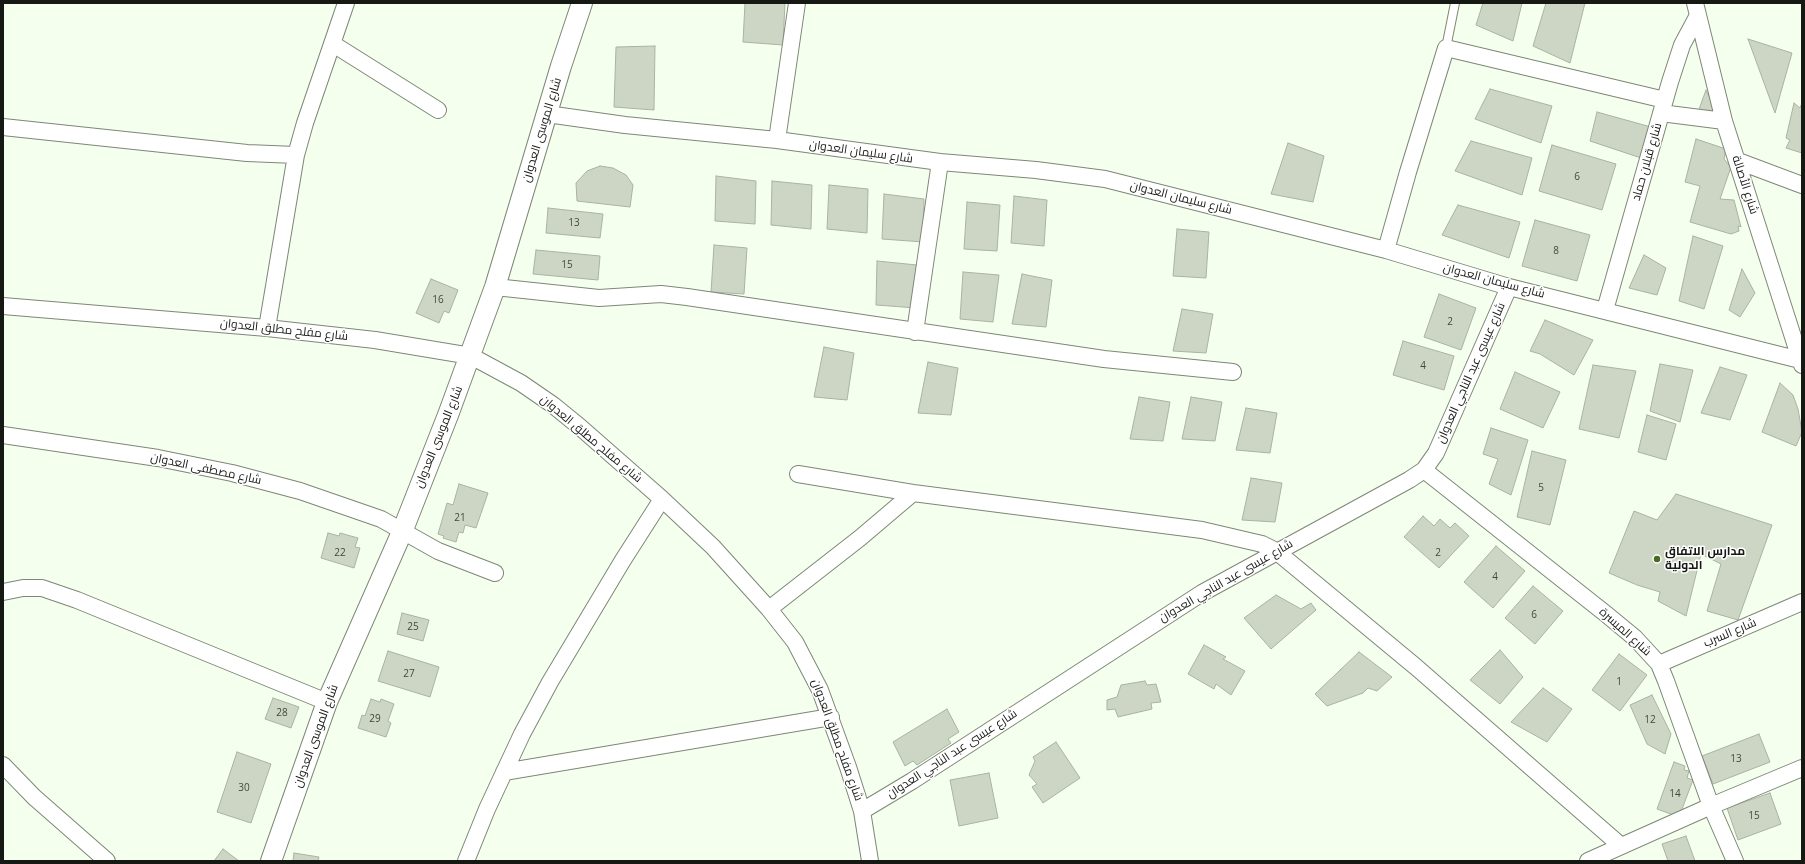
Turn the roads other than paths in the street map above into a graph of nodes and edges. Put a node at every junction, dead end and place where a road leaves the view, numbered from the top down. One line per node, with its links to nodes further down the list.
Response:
1 (346, 3): 6 (street)
2 (582, 3): 10 (street, شارع الموسى العدوان)
3 (797, 3): 13 (street)
4 (1455, 3): 7 (lane)
5 (1696, 10): 8 (street, شارع قبلان حماد); 11 (street, شارع الأصالة)
6 (333, 44): 9 (street); 14 (street)
7 (1446, 48): 8 (street); 18 (street)
8 (1663, 107): 11 (street); 22 (street, شارع قبلان حماد)
9 (438, 110)
10 (547, 114): 13 (street, شارع سليمان العدوان); 19 (street, شارع الموسى العدوان)
11 (1724, 121): 15 (street, شارع الأصالة)
12 (3, 127): 14 (street)
13 (777, 140): 16 (street, شارع سليمان العدوان)
14 (296, 156): 23 (street)
15 (1738, 161): 17 (street); 26 (street, شارع الأصالة)
16 (940, 162): 18 (street, شارع سليمان العدوان); 24 (street)
17 (1802, 184)
18 (1386, 250): 20 (street, شارع سليمان العدوان)
19 (496, 287): 24 (street); 25 (street, شارع الموسى العدوان)
20 (1509, 287): 22 (street, شارع سليمان العدوان); 29 (street, شارع عيسى عبد الناجي العدوان)
21 (3, 306): 23 (street, شارع مفلح مطلق العدوان)
22 (1605, 310): 26 (street, شارع سليمان العدوان)
23 (268, 328): 25 (street, شارع مفلح مطلق العدوان)
24 (915, 332): 27 (street)
25 (471, 356): 32 (street, شارع مفلح مطلق العدوان); 33 (street, شارع الموسى العدوان)
26 (1801, 362)
27 (1233, 372)
28 (3, 434): 33 (street, شارع مصطفى العدوان)
29 (1424, 470): 34 (street, شارع عيسى عبد الناجي العدوان); 39 (street, شارع الميسرة)
30 (798, 474): 31 (street)
31 (912, 493): 34 (street); 38 (street)
32 (662, 499): 38 (street, شارع مفلح مطلق العدوان); 44 (street)
33 (402, 532): 35 (street, شارع مصطفى العدوان); 40 (street, شارع الموسى العدوان)
34 (1276, 551): 46 (street, شارع عيسى عبد الناجي العدوان); 47 (street)
35 (494, 573)
36 (3, 592): 40 (street)
37 (1802, 602): 39 (street, شارع السرب)
38 (769, 609): 41 (street, شارع مفلح مطلق العدوان)
39 (1658, 664): 45 (street, شارع الميسرة)
40 (327, 702): 49 (street, شارع الموسى العدوان)
41 (831, 716): 44 (street); 46 (street, شارع مفلح مطلق العدوان)
42 (3, 765): 48 (street)
43 (1802, 768): 45 (street)
44 (504, 772): 50 (street)
45 (1711, 806): 47 (street); 53 (street, شارع الميسرة)
46 (862, 810): 51 (street, شارع مفلح مطلق العدوان)
47 (1620, 846): 52 (street)
48 (107, 861)
49 (271, 861)
50 (466, 861)
51 (870, 861)
52 (1588, 861)
53 (1735, 861)

